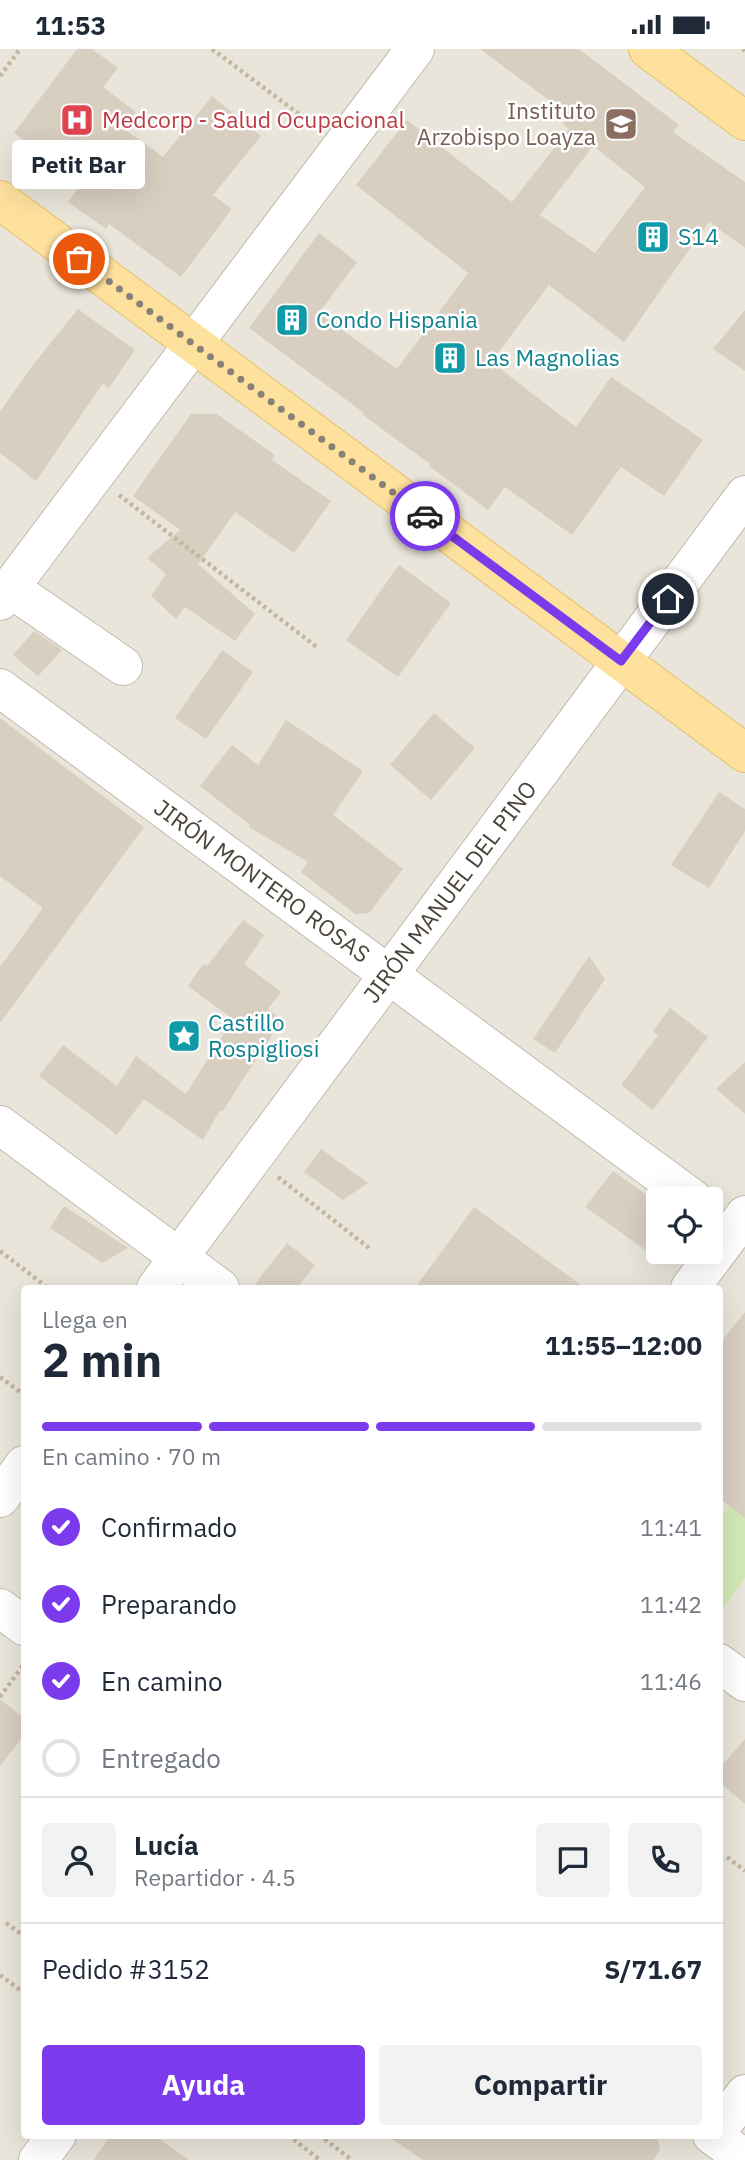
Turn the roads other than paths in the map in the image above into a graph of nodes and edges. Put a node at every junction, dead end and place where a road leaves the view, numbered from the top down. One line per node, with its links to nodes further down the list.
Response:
1 (415, 49): 5 (street)
2 (648, 49): 3 (main road)
3 (745, 121)
4 (0, 200): 5 (main road)
5 (194, 345): 7 (street); 8 (main road)
6 (745, 495): 8 (street, JIRÓN MANUEL DEL PINO)
7 (5, 594): 9 (street)
8 (621, 661): 11 (main road); 12 (street, JIRÓN MANUEL DEL PINO)
9 (123, 666)
10 (0, 688): 12 (street, JIRÓN MONTERO ROSAS)
11 (745, 753)
12 (389, 975): 14 (street, JIRÓN MONTERO ROSAS); 16 (street, JIRÓN MANUEL DEL PINO)
13 (0, 1125): 16 (street)
14 (677, 1187)
15 (734, 1223): 19 (street)
16 (179, 1257): 17 (street, JIRÓN MANUEL DEL PINO); 18 (street)
17 (158, 1285)
18 (216, 1285)
19 (692, 1285)
20 (21, 1469): 21 (street)
21 (0, 1498)
22 (0, 1608): 23 (street)
23 (21, 1624)
24 (723, 1666): 25 (street)
25 (745, 1682)
26 (745, 2094): 27 (street)
27 (723, 2123)
28 (54, 2139): 31 (street)
29 (711, 2139): 30 (street)
30 (745, 2159)
31 (38, 2160)

